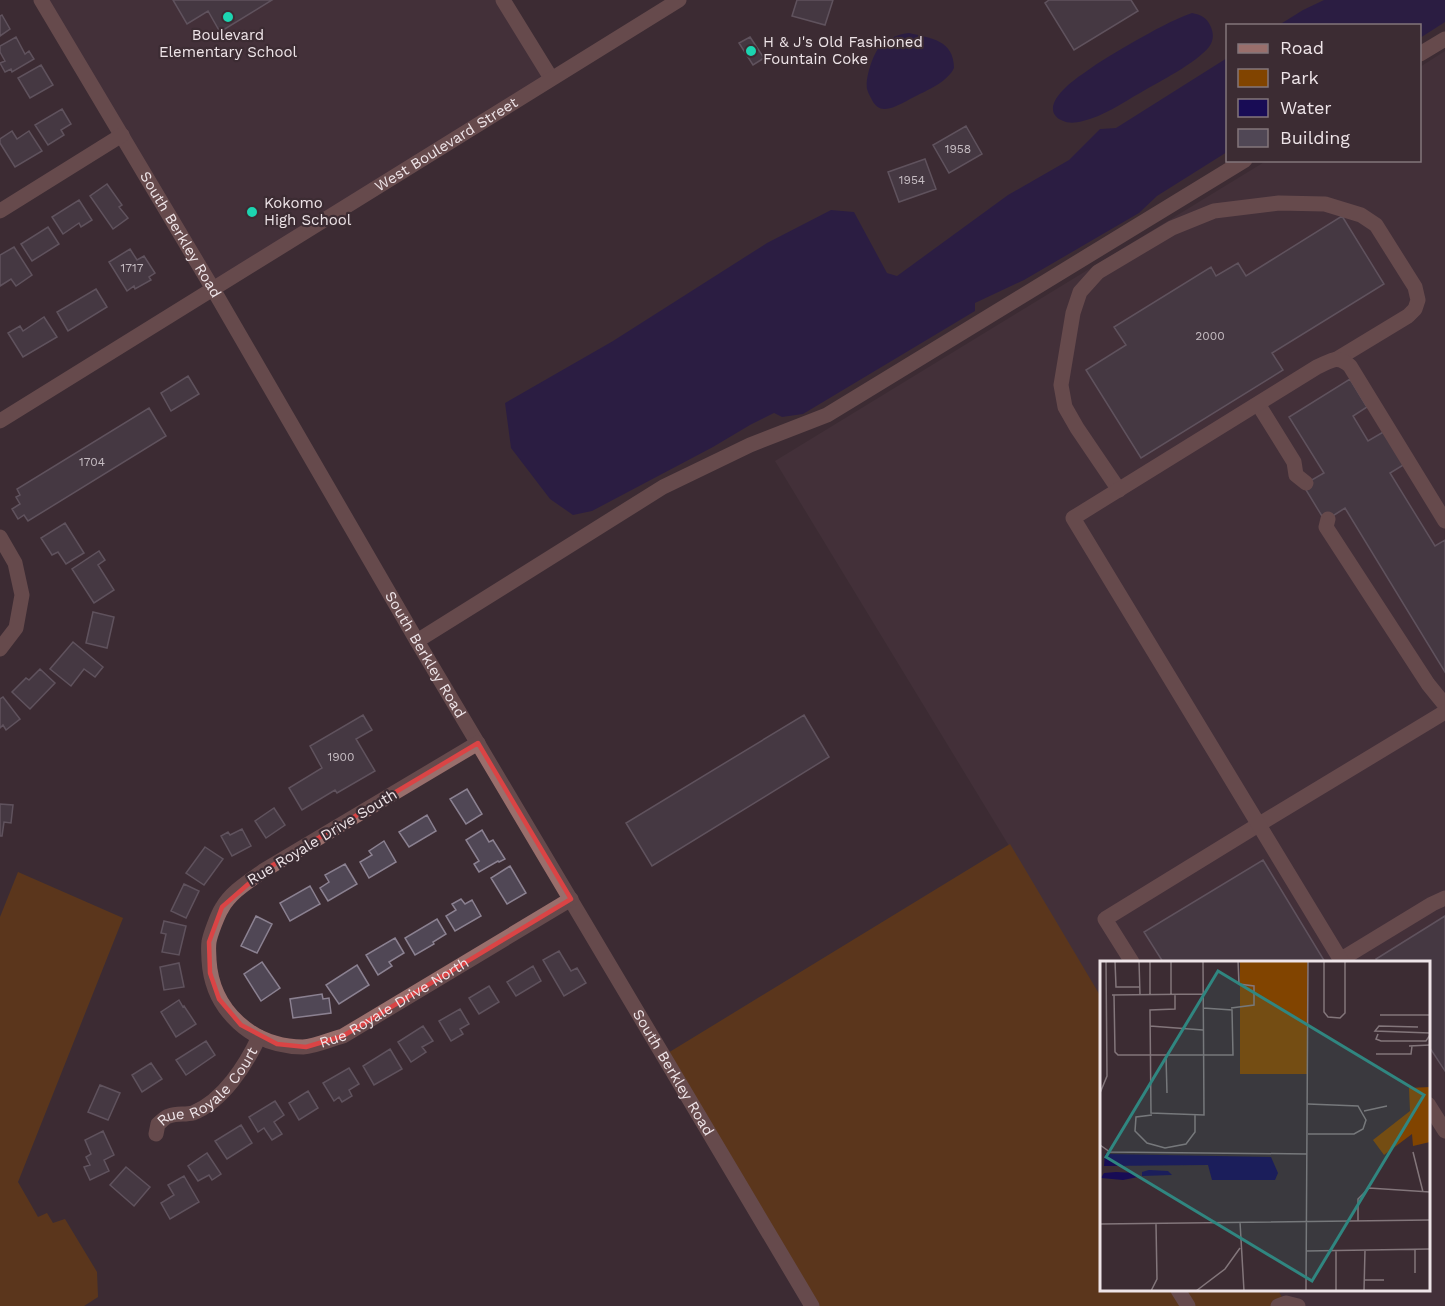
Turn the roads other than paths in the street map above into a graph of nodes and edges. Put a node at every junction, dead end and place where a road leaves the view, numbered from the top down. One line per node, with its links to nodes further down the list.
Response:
1 (41, 0): 7 (street, South Berkley Road)
2 (503, 0): 6 (street)
3 (679, 0): 6 (street, West Boulevard Street)
4 (1445, 39): 5 (street)
5 (1421, 53)
6 (552, 78): 10 (street, West Boulevard Street)
7 (122, 135): 9 (street); 10 (street, South Berkley Road)
8 (1242, 162): 19 (street)
9 (0, 211)
10 (213, 289): 13 (street, West Boulevard Street); 19 (street, South Berkley Road)
11 (1337, 359): 12 (street); 15 (street); 17 (street)
12 (1258, 404): 14 (street); 15 (street)
13 (0, 421)
14 (1306, 483)
15 (1119, 490): 24 (street)
16 (1328, 519): 21 (street)
17 (1445, 521)
18 (0, 537): 20 (street)
19 (417, 641): 23 (street, South Berkley Road)
20 (0, 650)
21 (1445, 705)
22 (1445, 712): 24 (street)
23 (478, 743): 26 (street, South Berkley Road); 29 (street, Rue Royale Drive South)
24 (1258, 825): 27 (street); 28 (street)
25 (1445, 898): 28 (street)
26 (571, 899): 30 (street, Rue Royale Drive North); 35 (street, South Berkley Road)
27 (1131, 961)
28 (1341, 961)
29 (219, 999): 30 (street, Rue Royale Drive North)
30 (259, 1037): 33 (street, Rue Royale Court)
31 (1430, 1107): 32 (street)
32 (1445, 1131)
33 (156, 1134)
34 (1179, 1291): 36 (street)
35 (813, 1306)
36 (1188, 1306)
37 (1278, 1306): 38 (street)
38 (1298, 1306)

